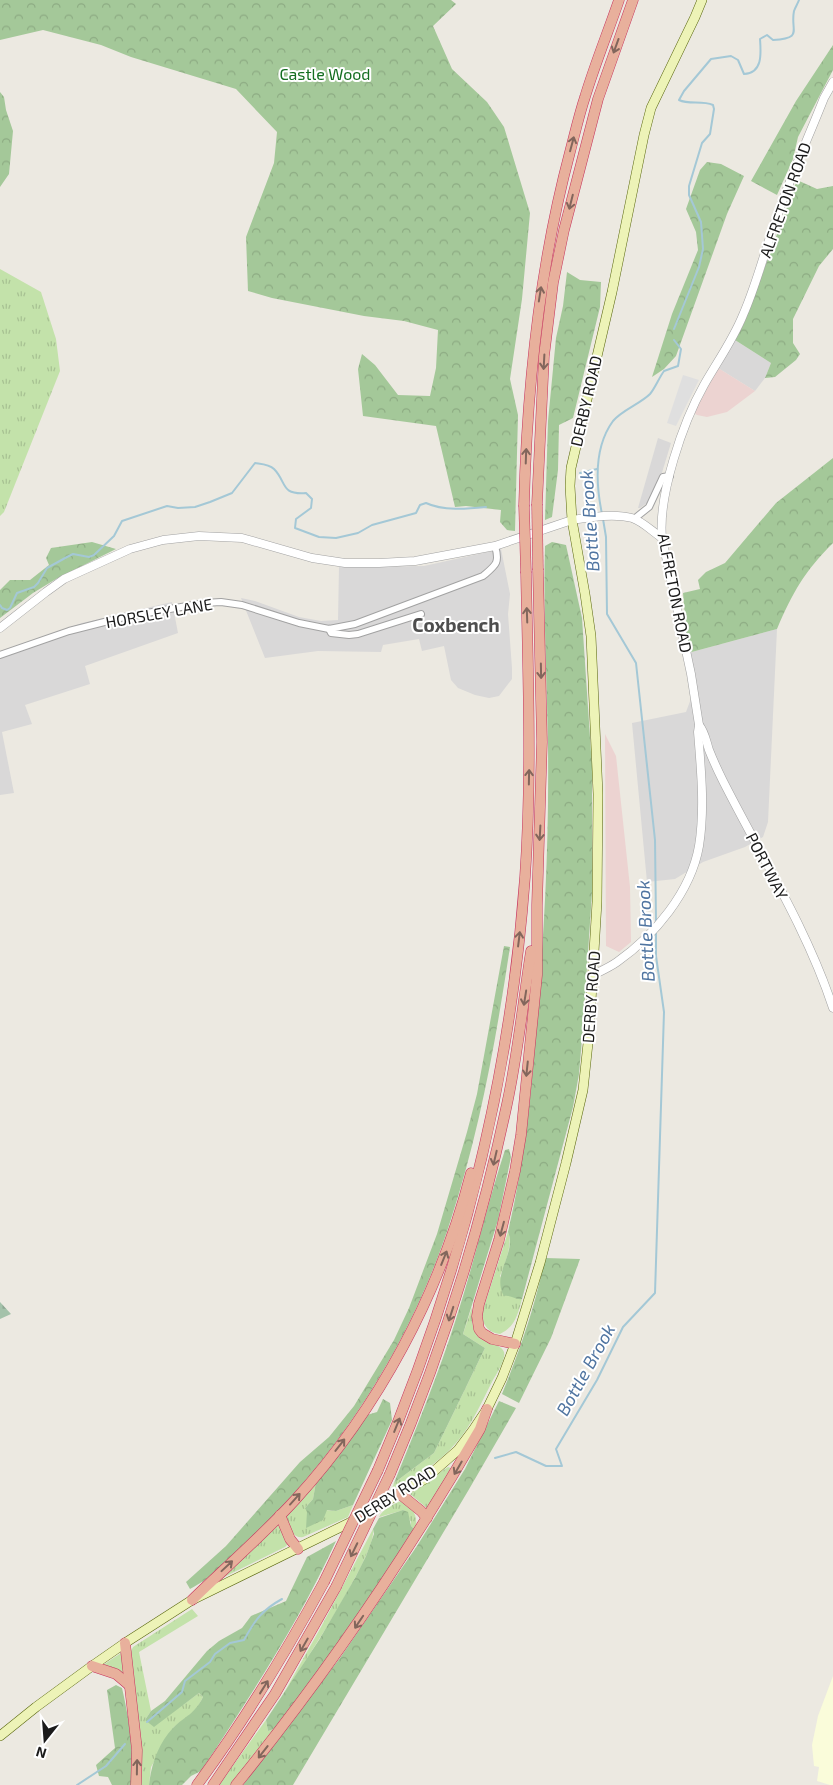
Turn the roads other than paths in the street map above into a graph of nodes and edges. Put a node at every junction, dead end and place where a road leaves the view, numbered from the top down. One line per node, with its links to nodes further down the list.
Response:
1 (619, 0): 17 (highway, one-way to 1, bridge)
2 (633, 0): 15 (highway, one-way to 15, bridge)
3 (702, 0): 7 (main road, DERBY ROAD)
4 (833, 82): 5 (street, ALFRETON ROAD)
5 (670, 476): 6 (street); 8 (street, ALFRETON ROAD)
6 (634, 519): 7 (street); 8 (street)
7 (572, 520): 9 (street); 16 (main road, DERBY ROAD)
8 (662, 538): 14 (street, ALFRETON ROAD)
9 (495, 546): 11 (street); 12 (street, HORSLEY LANE)
10 (421, 614): 12 (street)
11 (0, 628)
12 (329, 629): 13 (street, HORSLEY LANE)
13 (0, 655)
14 (699, 725): 16 (street, ALFRETON ROAD); 18 (street, PORTWAY)
15 (537, 916): 19 (highway, one-way to 19); 32 (highway, one-way to 32, bridge)
16 (593, 975): 19 (main road, DERBY ROAD)
17 (511, 1005): 22 (highway, one-way to 17); 31 (highway, one-way to 17, bridge)
18 (833, 1008)
19 (515, 1344): 20 (main road, DERBY ROAD)
20 (487, 1408): 21 (main road, DERBY ROAD); 23 (highway, one-way to 23)
21 (400, 1494): 23 (highway); 24 (main road, DERBY ROAD)
22 (280, 1515): 24 (highway); 25 (highway, one-way to 22)
23 (428, 1518): 33 (highway, one-way to 33)
24 (298, 1549): 25 (main road, DERBY ROAD)
25 (192, 1600): 26 (main road, DERBY ROAD)
26 (125, 1642): 27 (main road, DERBY ROAD); 28 (highway)
27 (92, 1666): 28 (highway); 29 (main road, DERBY ROAD)
28 (129, 1685): 30 (highway, one-way to 28)
29 (0, 1736)
30 (136, 1785)
31 (197, 1785)
32 (213, 1785)
33 (236, 1785)

